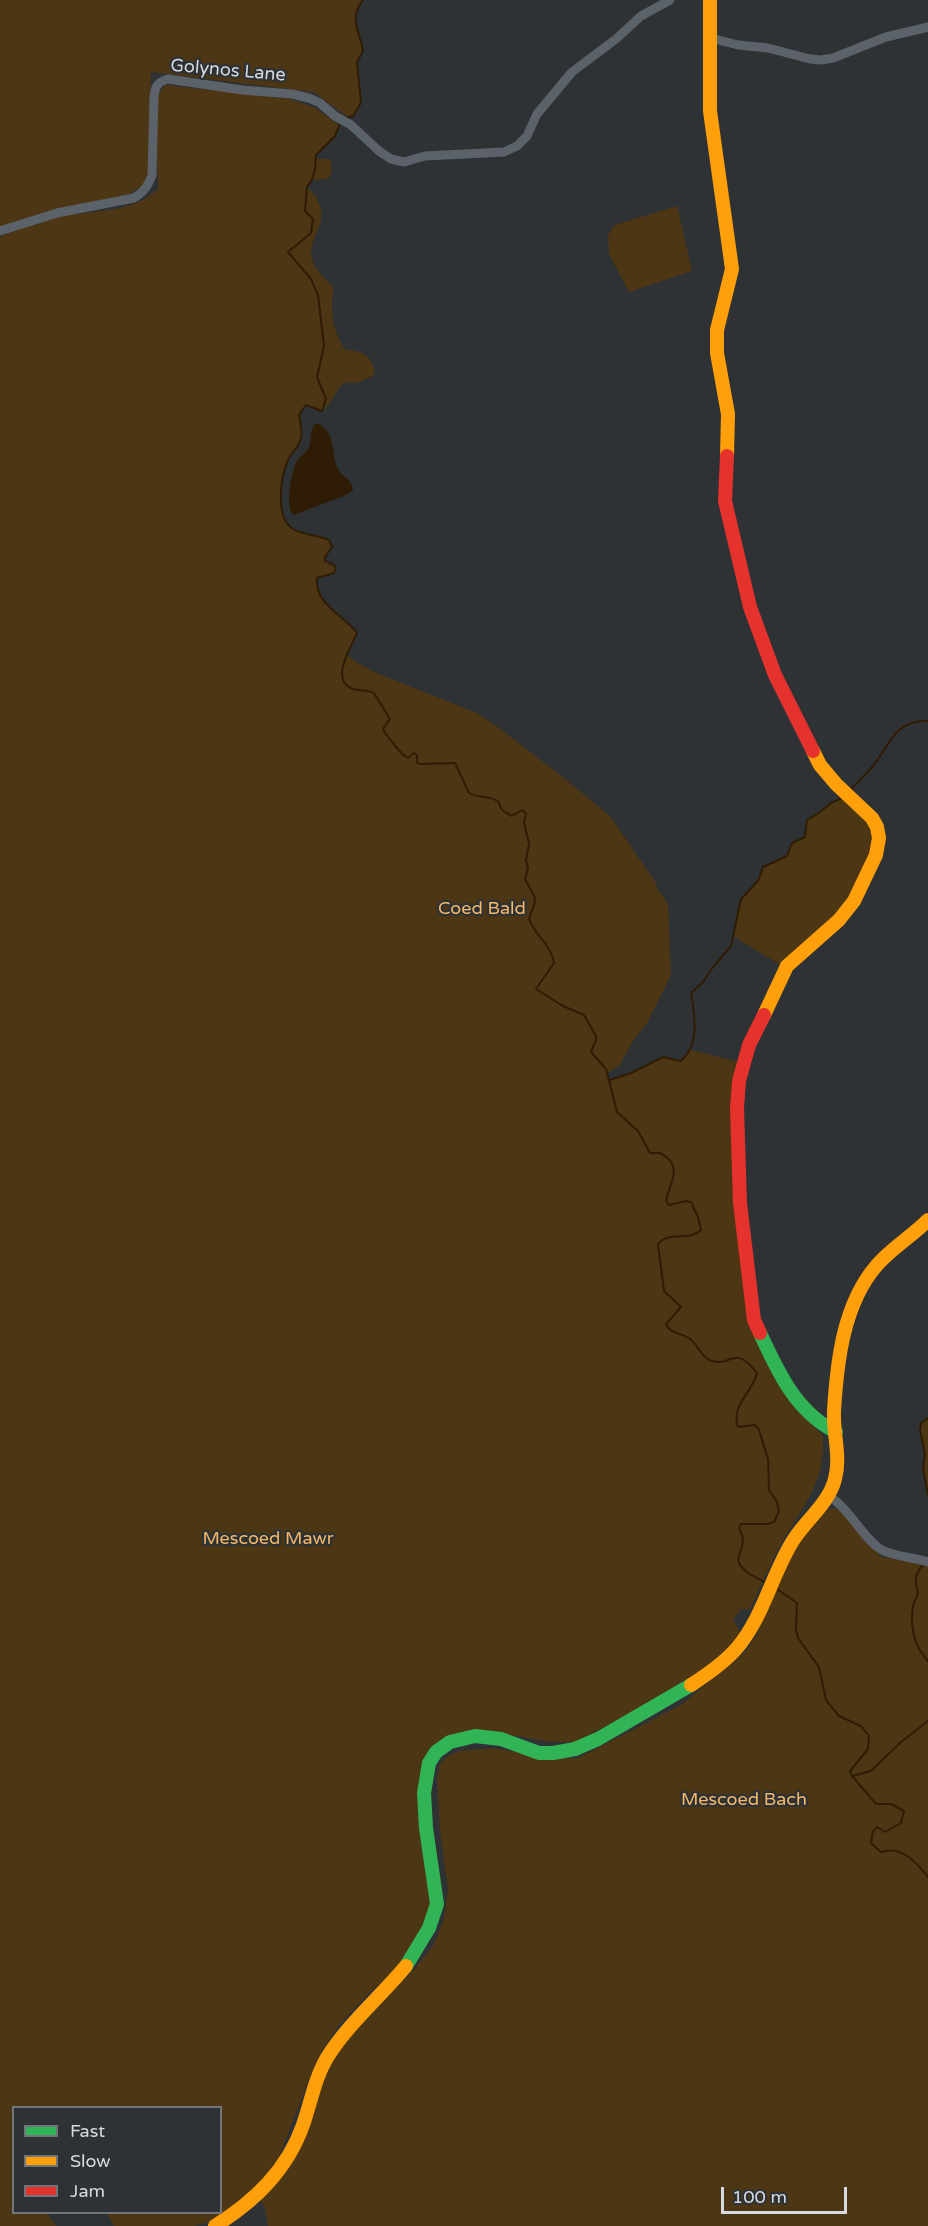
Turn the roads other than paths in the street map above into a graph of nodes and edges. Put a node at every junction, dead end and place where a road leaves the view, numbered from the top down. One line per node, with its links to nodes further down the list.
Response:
1 (670, 0): 5 (street, Golynos Lane)
2 (710, 0): 4 (street)
3 (928, 27): 4 (street)
4 (711, 38): 7 (street)
5 (0, 231)
6 (928, 1220): 7 (street)
7 (836, 1432): 8 (street)
8 (829, 1496): 9 (street); 10 (street)
9 (928, 1562)
10 (215, 2226)

